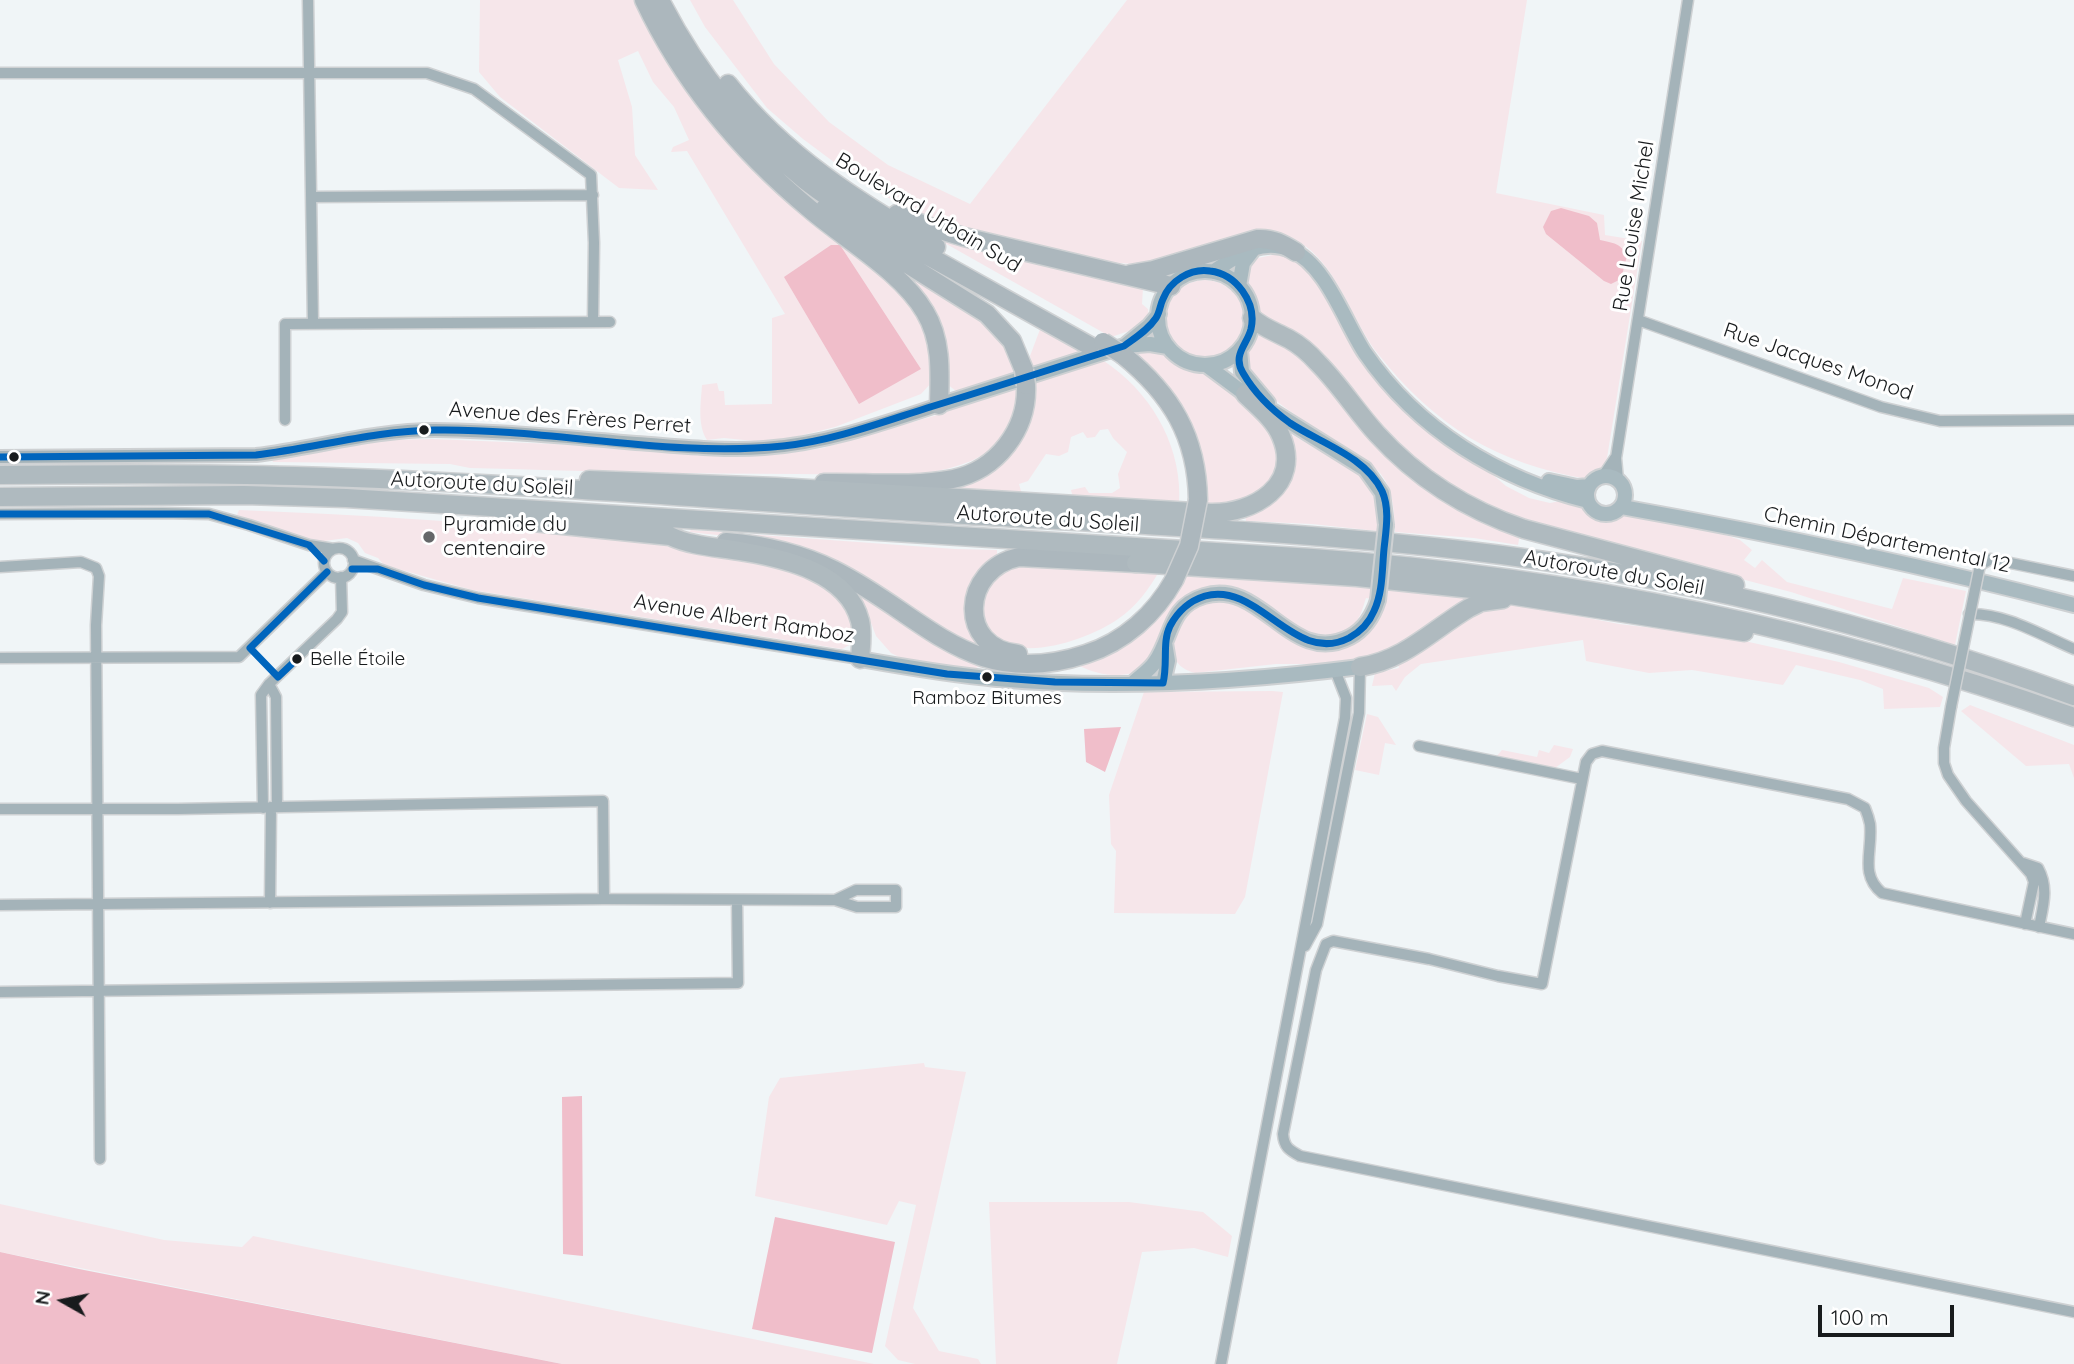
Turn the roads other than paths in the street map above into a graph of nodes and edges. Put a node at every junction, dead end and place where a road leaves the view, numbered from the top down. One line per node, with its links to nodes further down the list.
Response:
1 (307, 0): 7 (street)
2 (644, 0): 29 (highway)
3 (652, 0): 40 (highway)
4 (660, 0): 25 (highway)
5 (673, 0): 9 (highway, Boulevard Urbain Sud)
6 (1688, 0): 20 (street, Rue Louise Michel)
7 (309, 71): 8 (street); 10 (street); 11 (street)
8 (0, 73)
9 (827, 180): 15 (highway); 25 (highway, Boulevard Urbain Sud)
10 (593, 195): 11 (street); 21 (street)
11 (311, 197): 23 (street)
12 (1253, 250): 13 (main road); 14 (main road); 17 (main road)
13 (1296, 252): 15 (highway); 33 (main road)
14 (1213, 272): 16 (main road); 17 (main road)
15 (1117, 275): 16 (highway)
16 (1171, 286): 18 (main road)
17 (1239, 286): 19 (main road)
18 (1159, 314): 24 (main road); 25 (main road)
19 (1252, 318): 26 (main road); 57 (highway)
20 (1638, 320): 32 (street, Rue Jacques Monod); 35 (street, Rue Louise Michel)
21 (593, 321): 22 (street); 23 (street)
22 (610, 322)
23 (313, 323): 31 (street)
24 (1168, 346): 25 (main road); 27 (main road)
25 (1110, 350): 29 (main road, Avenue des Frères Perret); 54 (highway)
26 (1240, 350): 27 (main road); 30 (main road)
27 (1206, 365): 28 (main road)
28 (1245, 394): 30 (main road); 40 (highway)
29 (939, 405): 34 (street, Avenue des Frères Perret)
30 (1276, 412): 63 (main road, bridge)
31 (285, 420)
32 (2074, 420)
33 (1457, 443): 39 (main road); 43 (main road)
34 (0, 457)
35 (1616, 457): 37 (street, Rue Louise Michel); 41 (street, Rue Louise Michel)
36 (0, 475): 38 (highway, Autoroute du Soleil)
37 (1603, 476): 39 (main road); 41 (main road)
38 (442, 482): 40 (highway); 57 (highway, Autoroute du Soleil)
39 (1590, 486): 43 (main road)
40 (776, 487)
41 (1622, 493): 43 (main road); 56 (main road, Chemin Départemental 12)
42 (0, 497): 44 (highway, Autoroute du Soleil)
43 (1588, 501)
44 (447, 504): 46 (highway); 64 (highway, Autoroute du Soleil)
45 (0, 514): 47 (street)
46 (670, 536): 54 (highway); 62 (highway)
47 (309, 545): 48 (street); 50 (street)
48 (334, 549): 49 (street); 50 (street)
49 (353, 564): 53 (street); 62 (street, Avenue Albert Ramboz)
50 (326, 566): 53 (street); 60 (street)
51 (0, 567): 60 (street)
52 (2074, 576): 58 (street, bridge)
53 (341, 577): 69 (street)
54 (1169, 580): 55 (highway)
55 (1559, 601): 64 (highway); 65 (highway)
56 (2074, 605)
57 (1802, 614): 71 (highway, Autoroute du Soleil)
58 (1969, 614): 59 (street); 78 (street, bridge)
59 (2074, 649)
60 (97, 658): 61 (street); 77 (street)
61 (0, 659)
62 (860, 659): 70 (main road, Avenue Albert Ramboz)
63 (1161, 662): 67 (main road); 68 (main road); 70 (main road)
64 (1919, 666): 72 (highway, Autoroute du Soleil)
65 (1360, 667): 66 (main road, Avenue Albert Ramboz); 88 (street)
66 (1335, 670): 67 (main road, Avenue Albert Ramboz); 88 (street)
67 (1190, 681): 68 (main road, Avenue Albert Ramboz)
68 (1159, 683): 70 (main road, Avenue Albert Ramboz)
69 (270, 684): 75 (street); 75 (street)
70 (1132, 684)
71 (2074, 696)
72 (2074, 717)
73 (1419, 746): 74 (street)
74 (1582, 779): 85 (street); 92 (street)
75 (270, 807): 77 (street); 79 (street); 83 (street)
76 (0, 809): 77 (street)
77 (98, 810): 82 (street)
78 (2022, 863): 85 (street); 86 (street)
79 (604, 899): 80 (street); 83 (street)
80 (737, 900): 81 (street); 89 (street)
81 (835, 900): 81 (street)
82 (98, 903): 83 (street); 84 (street); 89 (street)
83 (270, 903)
84 (0, 905)
85 (2025, 925): 86 (street)
86 (2039, 927): 87 (street)
87 (2074, 934)
88 (1300, 956): 93 (street)
89 (99, 991): 90 (street); 91 (street)
90 (0, 992)
91 (100, 1159)
92 (2074, 1312)
93 (1221, 1364)

